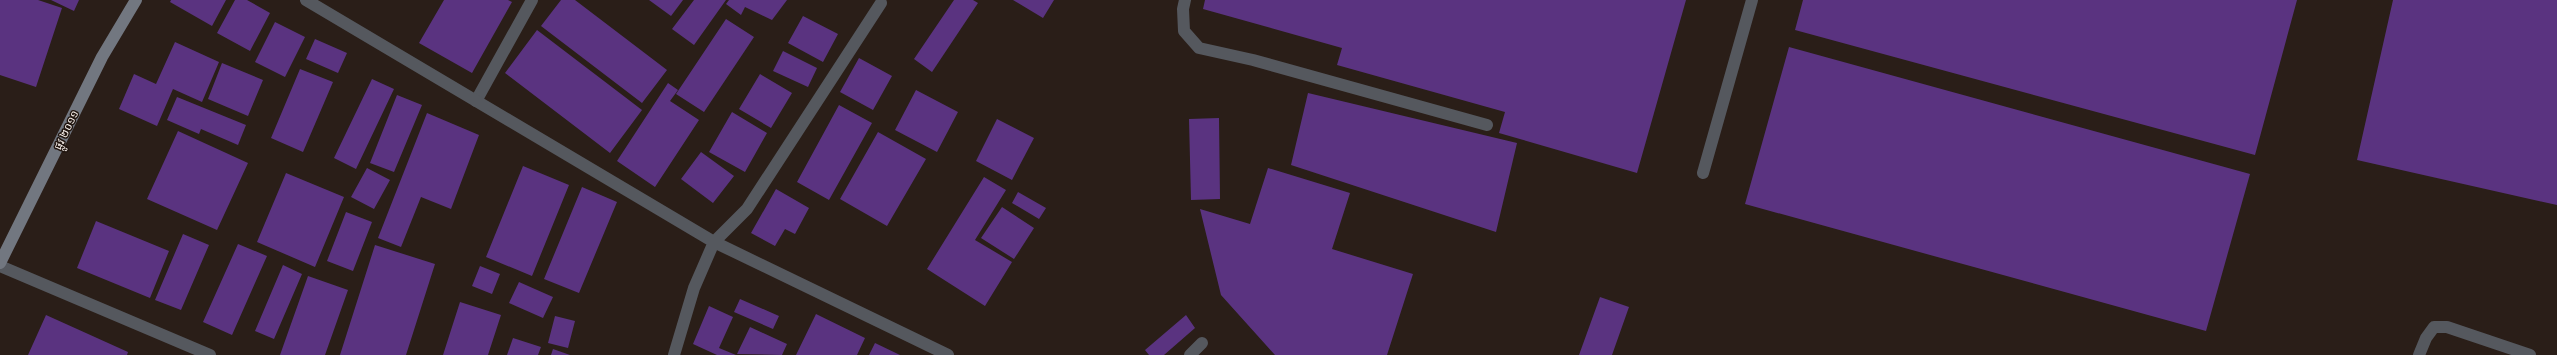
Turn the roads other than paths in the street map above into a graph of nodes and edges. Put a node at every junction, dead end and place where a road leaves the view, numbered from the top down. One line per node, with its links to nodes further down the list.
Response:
1 (136, 0): 11 (main road, ផ្លូវ ២០១១)
2 (306, 0): 7 (street)
3 (532, 0): 7 (street)
4 (1185, 0): 8 (street)
5 (1752, 0): 9 (street)
6 (881, 2): 10 (street)
7 (476, 101): 10 (street)
8 (1487, 125)
9 (1703, 173)
10 (714, 242): 14 (street); 15 (street)
11 (0, 264): 13 (street)
12 (1202, 343): 16 (street)
13 (210, 355)
14 (674, 355)
15 (948, 355)
16 (1190, 355)
17 (2419, 355): 18 (street)
18 (2530, 355)

